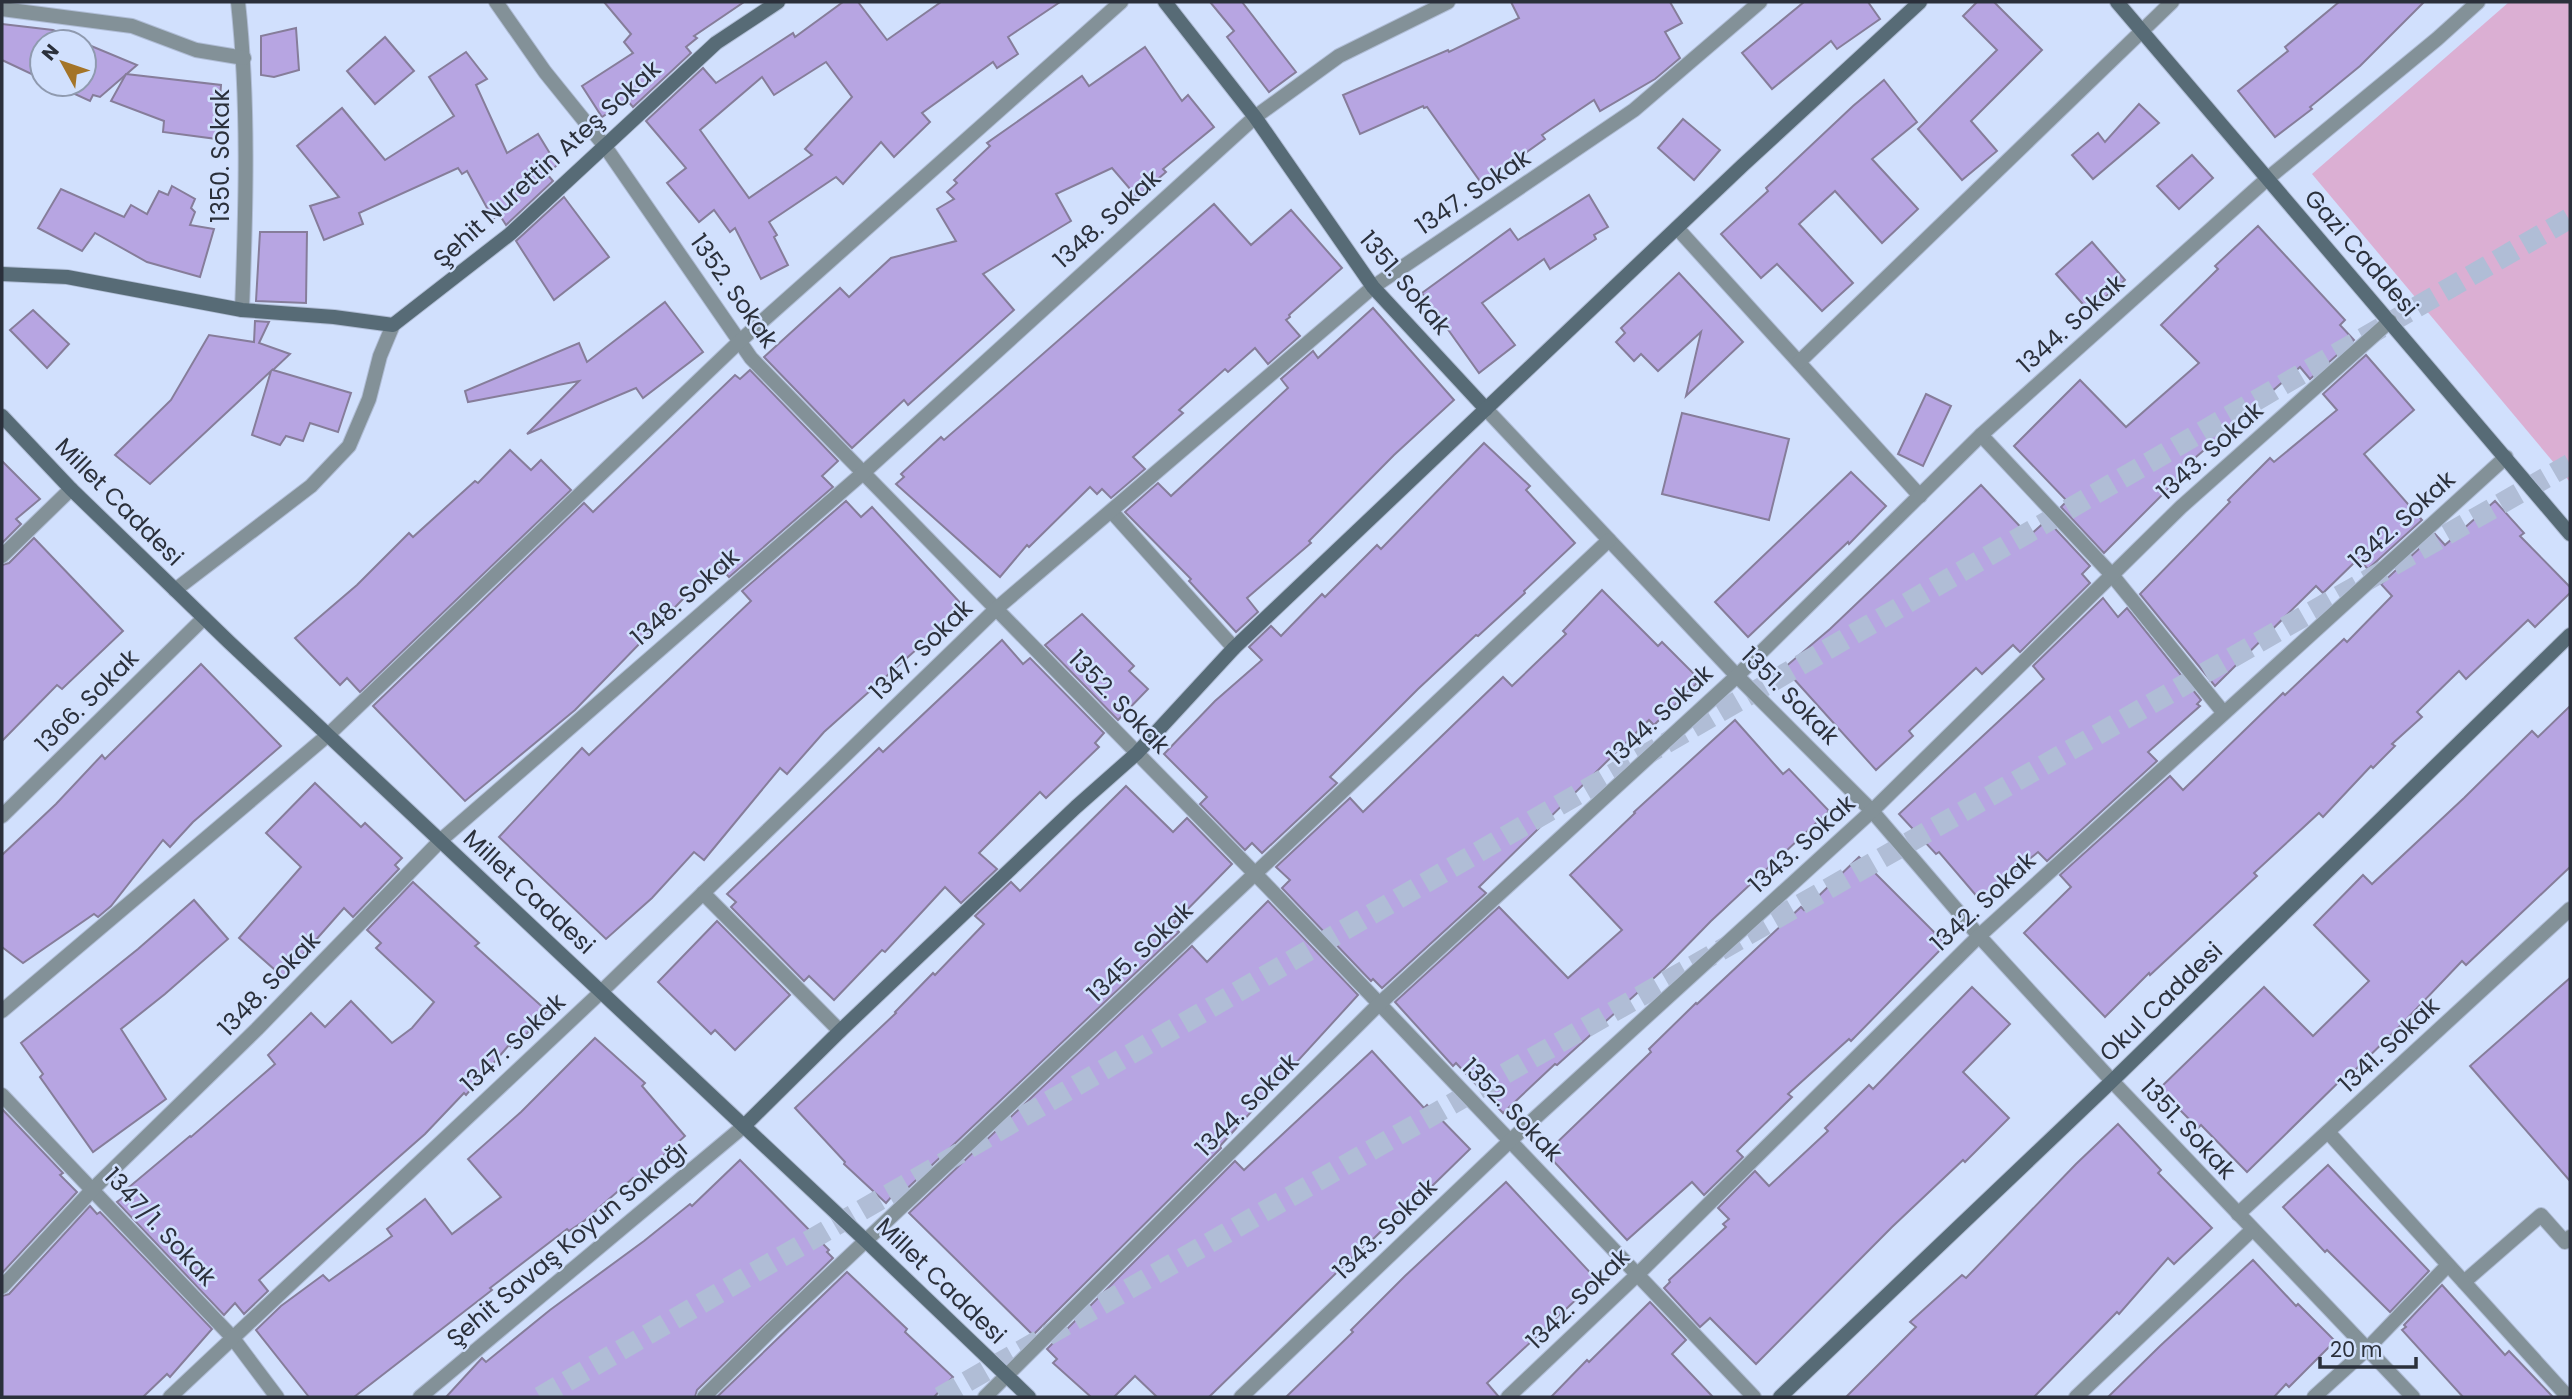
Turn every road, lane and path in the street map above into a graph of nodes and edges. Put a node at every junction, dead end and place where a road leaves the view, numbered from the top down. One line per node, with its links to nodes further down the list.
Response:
1 (238, 2): 15 (street, 1350. Sokak)
2 (496, 2): 17 (street, 1352. Sokak)
3 (778, 2): 17 (main road, Şehit Nurettin Ateş Sokak)
4 (1121, 2): 25 (street)
5 (1165, 2): 16 (main road, 1351. Sokak)
6 (1448, 2): 16 (street, 1348. Sokak)
7 (1760, 2): 12 (street, 1347. Sokak)
8 (1920, 2): 19 (main road)
9 (2117, 2): 14 (main road, Gazi Caddesi)
10 (2172, 2): 14 (street)
11 (2477, 2): 18 (street, 1344. Sokak)
12 (1744, 6): 21 (street, 1347. Sokak)
13 (2, 9): 15 (street)
14 (2144, 31): 18 (main road, Gazi Caddesi); 26 (street)
15 (244, 58): 22 (street, 1350. Sokak)
16 (1255, 117): 21 (main road, 1351. Sokak); 31 (street, 1348. Sokak)
17 (604, 145): 24 (main road, Şehit Nurettin Ateş Sokak); 25 (street, 1352. Sokak)
18 (2267, 178): 23 (main road, Gazi Caddesi); 29 (street, 1344. Sokak)
19 (1677, 228): 26 (street); 27 (main road)
20 (2, 274): 22 (main road)
21 (1373, 287): 27 (main road, 1351. Sokak); 34 (street, 1347. Sokak)
22 (242, 310): 24 (main road)
23 (2390, 321): 30 (main road, Gazi Caddesi); 38 (street, 1343. Sokak)
24 (393, 325): 39 (street)
25 (740, 341): 31 (street, 1352. Sokak); 46 (street)
26 (1799, 362): 33 (street)
27 (1486, 410): 36 (street, 1351. Sokak); 43 (main road)
28 (2, 416): 32 (main road, Millet Caddesi)
29 (1981, 435): 33 (street, 1344. Sokak); 38 (street)
30 (2505, 457): 35 (main road, Gazi Caddesi); 45 (street, 1342. Sokak)
31 (863, 473): 40 (street, 1352. Sokak); 50 (street, 1348. Sokak)
32 (71, 488): 37 (street); 39 (main road, Millet Caddesi)
33 (1920, 496): 44 (street, 1344. Sokak)
34 (1112, 512): 40 (street, 1347. Sokak); 43 (street)
35 (2570, 534)
36 (1609, 540): 44 (street, 1351. Sokak); 51 (street, 1345. Sokak)
37 (2, 556)
38 (2112, 575): 45 (street); 48 (street, 1343. Sokak)
39 (175, 590): 41 (main road, Millet Caddesi)
40 (996, 609): 47 (street, 1352. Sokak); 52 (street, 1347. Sokak)
41 (204, 618): 46 (main road, Millet Caddesi); 49 (street, 1366. Sokak)
42 (2570, 635): 59 (main road, Okul Caddesi)
43 (1234, 648): 47 (main road)
44 (1737, 676): 48 (street, 1351. Sokak); 56 (street, 1344. Sokak)
45 (2223, 712): 54 (street, 1342. Sokak)
46 (328, 735): 50 (main road, Millet Caddesi); 57 (street)
47 (1137, 753): 51 (street, 1352. Sokak); 58 (main road)
48 (1872, 811): 54 (street, 1351. Sokak); 63 (street, 1343. Sokak)
49 (2, 816)
50 (441, 840): 55 (main road, Millet Caddesi); 64 (street, 1348. Sokak)
51 (1255, 874): 56 (street, 1352. Sokak); 68 (street, 1345. Sokak)
52 (703, 893): 55 (street, 1347. Sokak); 58 (street)
53 (2570, 909): 62 (street, 1341. Sokak)
54 (1979, 936): 59 (street, 1351. Sokak); 70 (street, 1342. Sokak)
55 (601, 991): 61 (main road, Millet Caddesi); 73 (street, 1347. Sokak)
56 (1378, 1005): 63 (street, 1352. Sokak); 75 (street, 1344. Sokak)
57 (2, 1011)
58 (840, 1031): 61 (main road)
59 (2112, 1081): 65 (street, 1351. Sokak); 85 (main road, Okul Caddesi)
60 (2, 1095): 64 (street, 1347/1. Sokak)
61 (744, 1126): 68 (main road, Millet Caddesi); 78 (street, Şehit Savaş Koyun Sokağı)
62 (2328, 1132): 65 (street, 1341. Sokak); 69 (street)
63 (1510, 1140): 70 (street, 1352. Sokak); 82 (street, 1343. Sokak)
64 (93, 1189): 72 (street, 1348. Sokak); 73 (street, 1347/1. Sokak)
65 (2238, 1214): 66 (street, 1351. Sokak)
66 (2252, 1230): 74 (street, 1351. Sokak); 86 (street)
67 (2570, 1237): 71 (street)
68 (866, 1241): 75 (main road, Millet Caddesi); 79 (street, 1345. Sokak)
69 (2448, 1265): 71 (street); 74 (street)
70 (1637, 1275): 83 (street, 1342. Sokak); 84 (street, 1352. Sokak)
71 (2464, 1282): 89 (street)
72 (2, 1287)
73 (232, 1338): 76 (street, 1347. Sokak); 77 (street, 1347/1. Sokak)
74 (2367, 1349): 87 (street); 88 (street, 1351. Sokak)
75 (1008, 1376): 80 (street, 1344. Sokak); 81 (main road, Millet Caddesi)
76 (170, 1397)
77 (277, 1397)
78 (420, 1397)
79 (704, 1397)
80 (985, 1397)
81 (1029, 1397)
82 (1241, 1397)
83 (1508, 1397)
84 (1754, 1397)
85 (1780, 1397)
86 (2076, 1397)
87 (2315, 1397)
88 (2413, 1397)
89 (2568, 1397)

